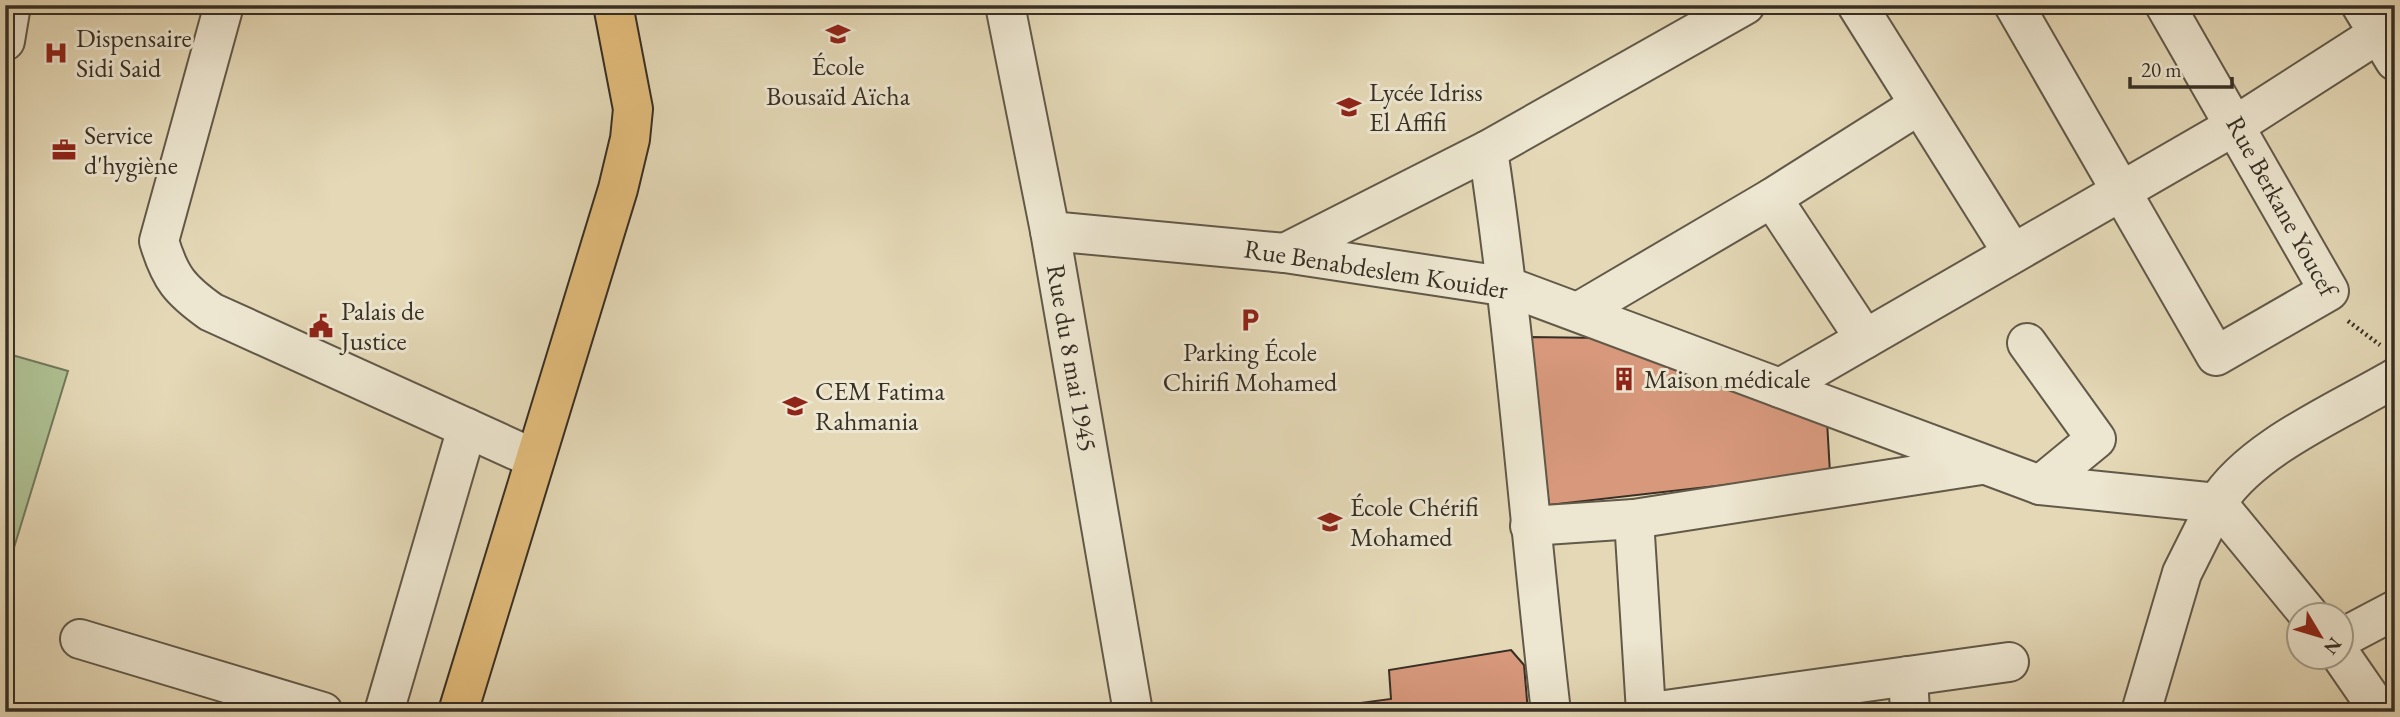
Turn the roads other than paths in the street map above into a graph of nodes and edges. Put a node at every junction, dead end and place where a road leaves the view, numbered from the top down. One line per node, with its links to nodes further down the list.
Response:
1 (11, 5): 10 (street)
2 (224, 5): 25 (street)
3 (613, 5): 26 (main road)
4 (1005, 5): 16 (street, Rue du 8 mai 1945)
5 (1745, 5): 13 (street)
6 (1857, 5): 11 (street)
7 (2014, 5): 14 (street)
8 (2165, 5): 12 (street, Rue Berkane Youcef)
9 (2382, 30): 12 (street)
10 (5, 41)
11 (1919, 105): 15 (street); 17 (street)
12 (2236, 125): 14 (street); 14 (street, Rue Berkane Youcef)
13 (1488, 150): 18 (street); 19 (street)
14 (2119, 191): 17 (street)
15 (1772, 198): 20 (street); 21 (street)
16 (1051, 231): 18 (street, Rue Benabdeslem Kouider); 42 (street, Rue du 8 mai 1945)
17 (2012, 252): 21 (street)
18 (1285, 253): 19 (street, Rue Benabdeslem Kouider)
19 (1508, 286): 20 (street, Rue Benabdeslem Kouider); 31 (street)
20 (1578, 312): 24 (street, Rue Benabdeslem Kouider)
21 (1865, 339): 24 (street)
22 (2027, 343): 28 (street)
23 (2389, 363): 29 (street)
24 (1780, 388): 27 (street, Rue Benabdeslem Kouider)
25 (467, 428): 26 (street); 40 (street)
26 (535, 459): 41 (main road)
27 (1985, 464): 28 (street, Rue Benabdeslem Kouider); 30 (street)
28 (2039, 485): 29 (street, Rue Benabdeslem Kouider)
29 (2217, 503): 32 (street); 45 (street)
30 (1634, 519): 31 (street); 44 (street)
31 (1530, 526): 43 (street)
32 (2299, 602)
33 (2395, 610): 34 (street)
34 (2354, 632)
35 (80, 639): 39 (street)
36 (2009, 662): 38 (street)
37 (2353, 672): 46 (street)
38 (1909, 694): 44 (street)
39 (323, 712)
40 (384, 712)
41 (458, 712)
42 (1133, 712)
43 (1551, 712)
44 (1649, 712)
45 (2141, 712)
46 (2381, 712)

